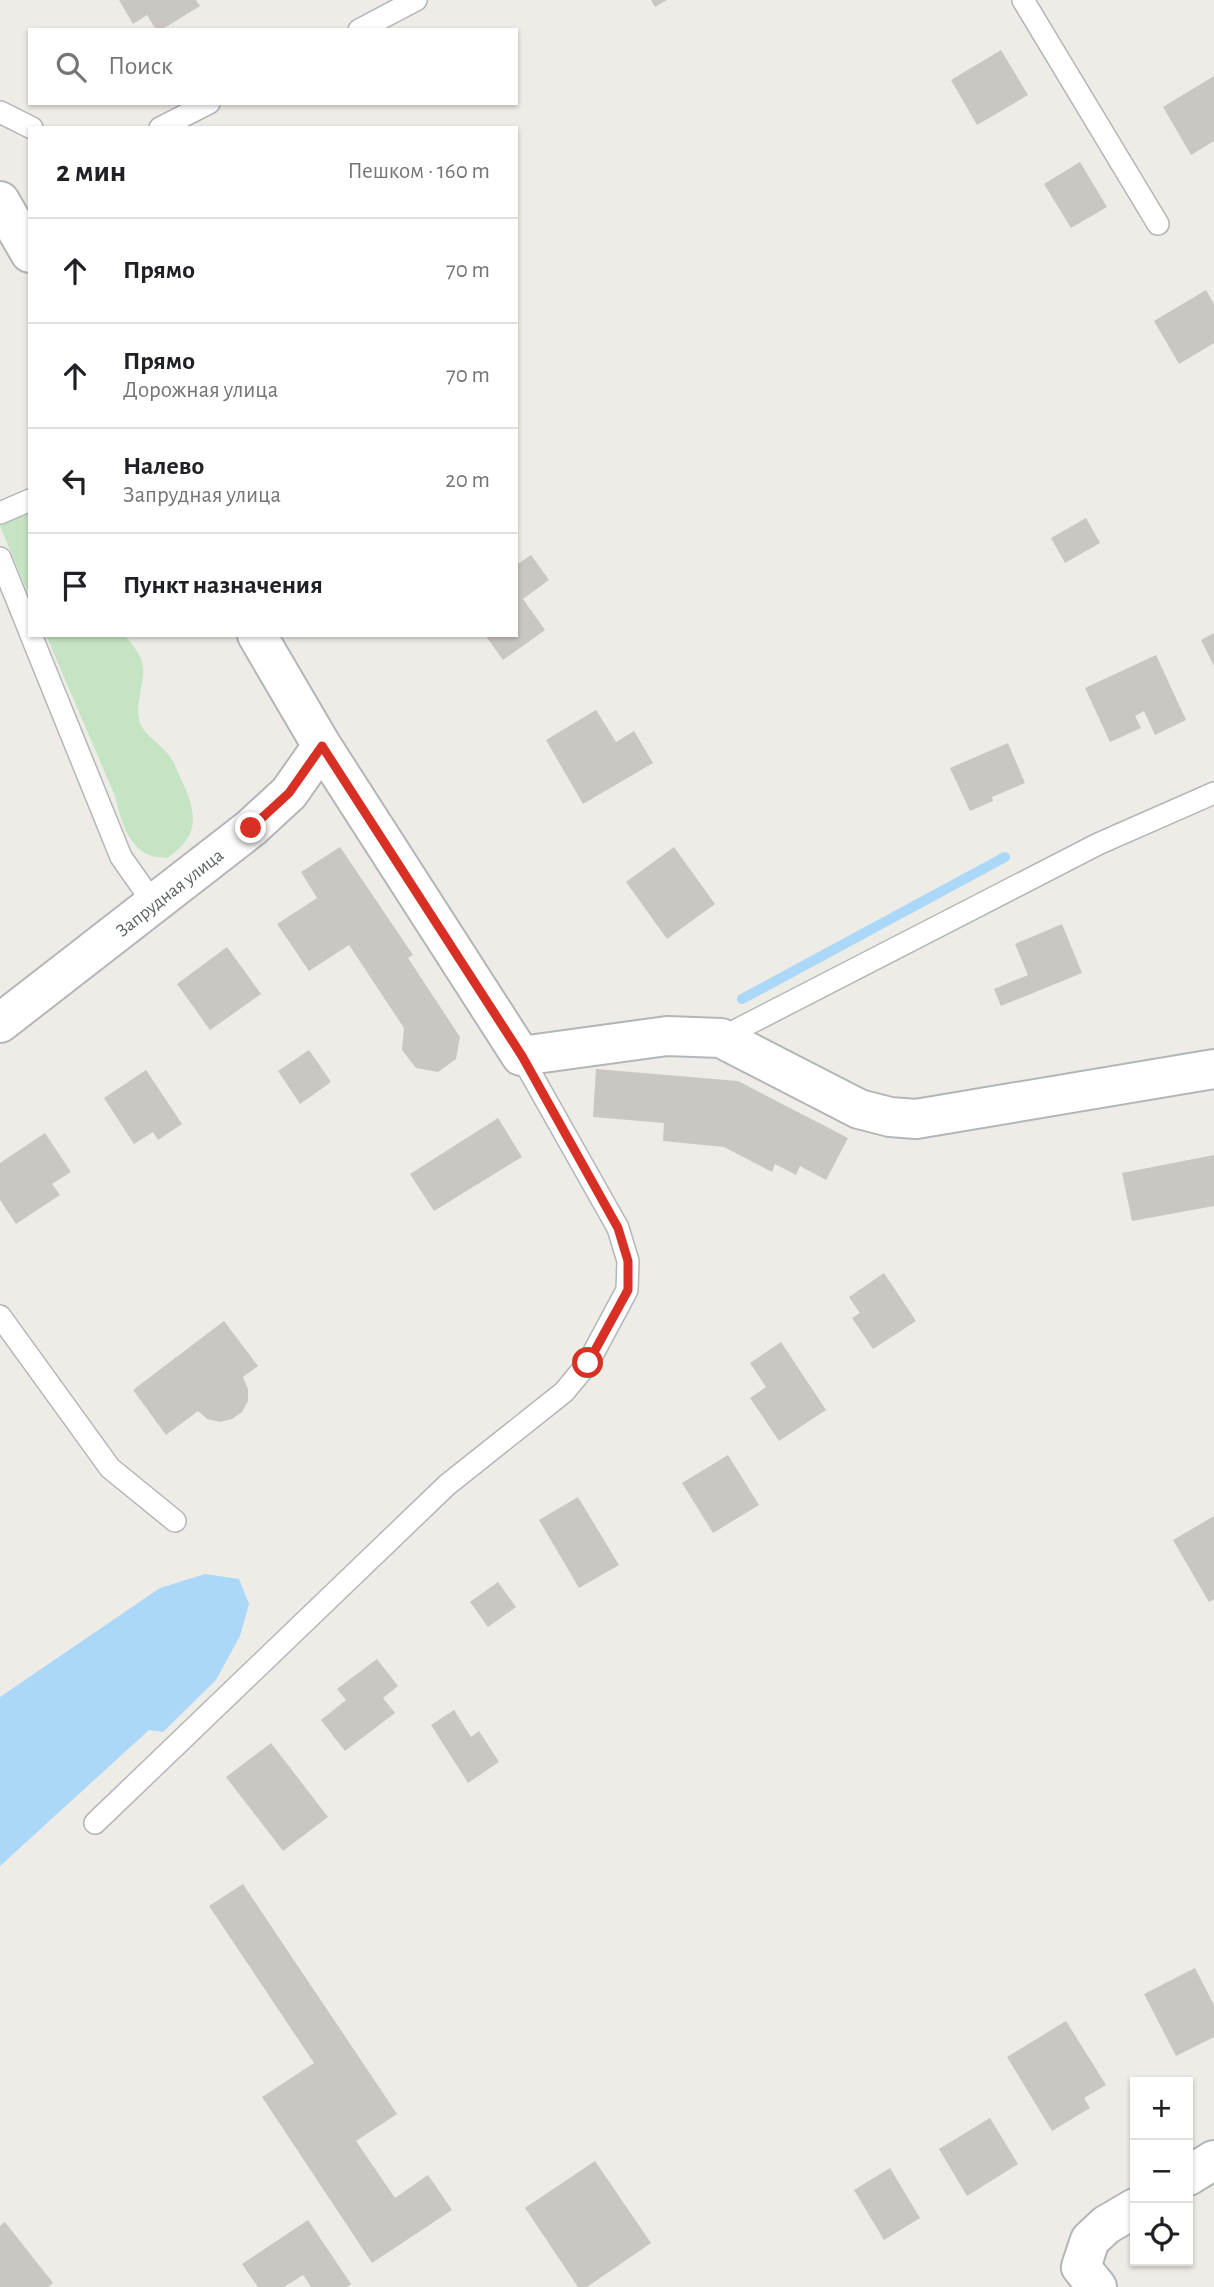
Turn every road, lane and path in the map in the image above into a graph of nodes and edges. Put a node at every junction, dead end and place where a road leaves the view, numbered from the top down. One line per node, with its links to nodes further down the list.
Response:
1 (416, 0): 3 (lane)
2 (1023, 0): 9 (lane)
3 (363, 28)
4 (205, 105): 7 (lane)
5 (0, 112): 6 (lane)
6 (28, 126)
7 (164, 126)
8 (0, 201): 10 (street)
9 (1158, 224)
10 (28, 250)
11 (28, 501): 12 (lane)
12 (0, 513)
13 (0, 558): 14 (lane)
14 (28, 626)
15 (33, 637): 19 (lane)
16 (258, 637): 17 (street)
17 (322, 746): 19 (street, Запрудная улица); 22 (street)
18 (1214, 793): 21 (lane)
19 (154, 904): 20 (street, Запрудная улица)
20 (0, 1023)
21 (721, 1038): 22 (street); 23 (street)
22 (522, 1056): 26 (lane)
23 (1214, 1069)
24 (0, 1316): 25 (lane)
25 (175, 1521)
26 (95, 1823)
27 (1214, 2160): 28 (street)
28 (1193, 2173)
29 (1130, 2210): 30 (street)
30 (1097, 2287)

